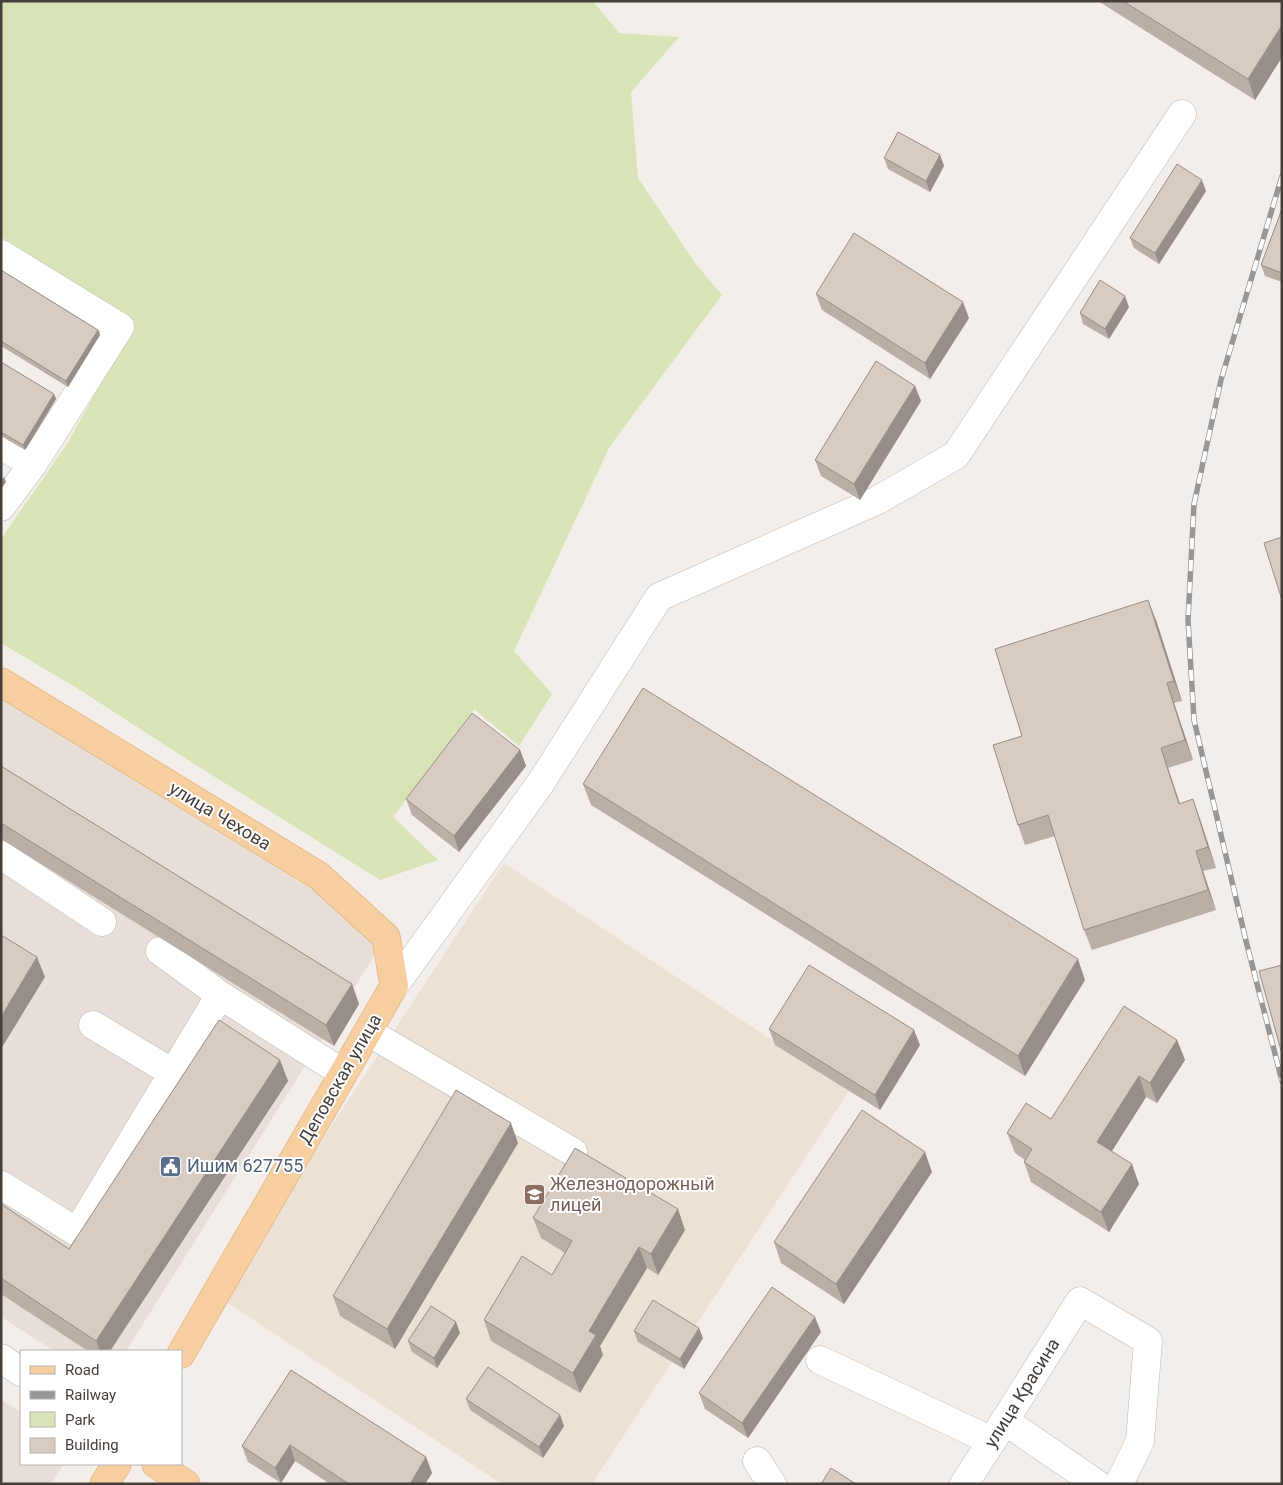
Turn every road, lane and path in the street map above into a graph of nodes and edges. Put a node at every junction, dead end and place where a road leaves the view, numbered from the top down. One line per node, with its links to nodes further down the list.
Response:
1 (1182, 114): 10 (street)
2 (1, 254): 4 (street)
3 (1, 446): 4 (street)
4 (33, 464): 5 (street)
5 (1, 508)
6 (1, 682): 10 (main road, улица Чехова)
7 (1, 855): 8 (street)
8 (102, 922)
9 (160, 951): 11 (street)
10 (394, 986): 13 (main road, Деповская улица)
11 (220, 994): 14 (street); 15 (street)
12 (93, 1025): 14 (street)
13 (368, 1032): 15 (main road, Деповская улица); 16 (street)
14 (173, 1073): 17 (street)
15 (343, 1073): 18 (main road, Деповская улица)
16 (573, 1152)
17 (1, 1185)
18 (182, 1352)
19 (1, 1358): 21 (street)
20 (820, 1360): 22 (street)
21 (20, 1371)
22 (999, 1431): 29 (street, улица Красина); 30 (street); 31 (street, улица Красина)
23 (757, 1461): 28 (street)
24 (116, 1465): 26 (main road)
25 (158, 1465): 27 (main road)
26 (104, 1484)
27 (186, 1484)
28 (772, 1484)
29 (964, 1484)
30 (1097, 1484)
31 (1119, 1484)

